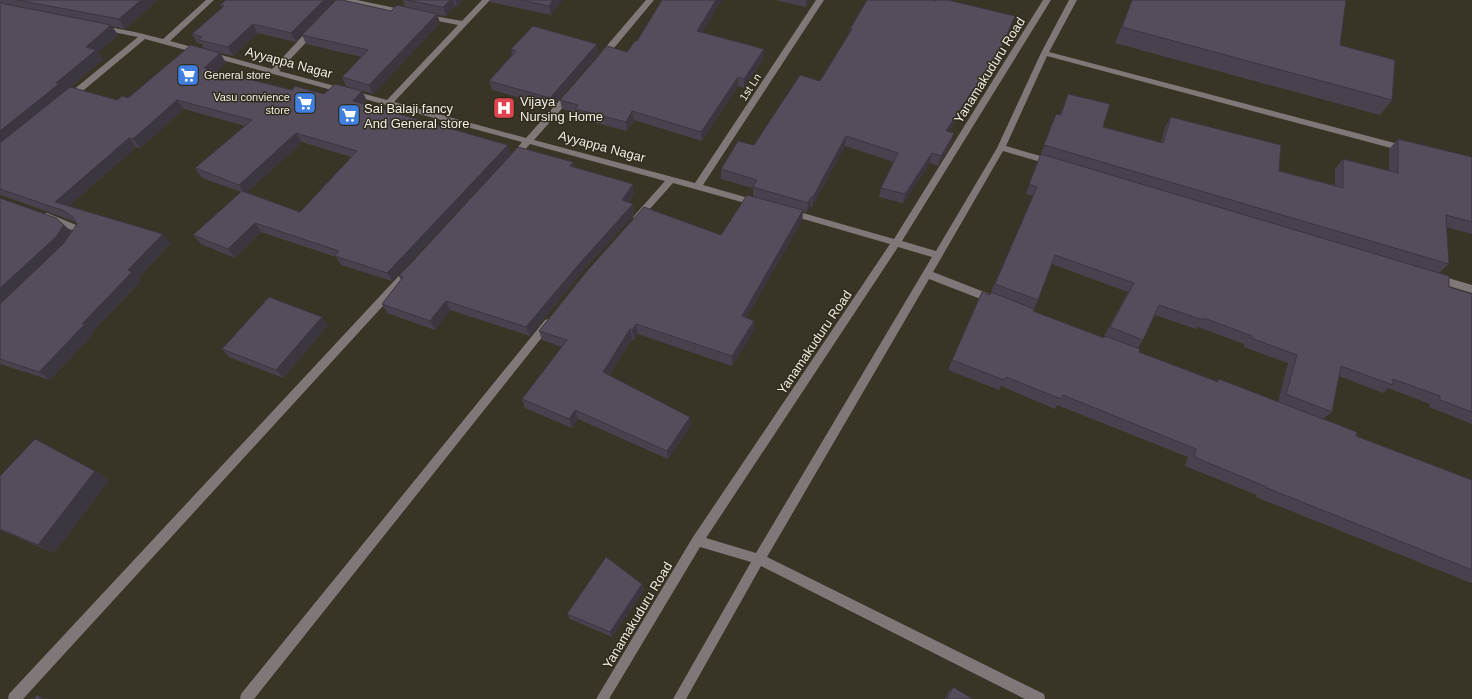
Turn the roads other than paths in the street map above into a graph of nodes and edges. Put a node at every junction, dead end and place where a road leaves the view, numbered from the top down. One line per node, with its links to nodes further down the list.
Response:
1 (210, 0): 12 (street)
2 (346, 0): 9 (street)
3 (486, 0): 9 (street)
4 (650, 0): 14 (street)
5 (820, 0): 25 (street, 1st Ln)
6 (1047, 0): 30 (street, Yanamakuduru Road)
7 (1074, 0): 13 (street)
8 (321, 22): 15 (street)
9 (464, 24): 17 (street)
10 (90, 25): 11 (street, Ayyappa Nagar)
11 (144, 36): 12 (street, Ayyappa Nagar); 18 (street)
12 (165, 42): 15 (street, Ayyappa Nagar)
13 (1045, 53): 20 (street); 21 (street)
14 (595, 64)
15 (273, 72): 17 (street, Ayyappa Nagar)
16 (575, 88): 19 (street)
17 (389, 102): 19 (street, Ayyappa Nagar)
18 (62, 103)
19 (530, 140): 22 (street); 24 (street, Ayyappa Nagar)
20 (1001, 148): 23 (street); 32 (street)
21 (1413, 151)
22 (508, 164)
23 (1062, 166)
24 (672, 179): 25 (street, Ayyappa Nagar); 29 (street)
25 (698, 186): 26 (street, Ayyappa Nagar)
26 (766, 206)
27 (782, 210): 30 (street)
28 (41, 214): 31 (street)
29 (631, 225)
30 (896, 243): 32 (street); 39 (street, Yanamakuduru Road)
31 (73, 245)
32 (939, 255): 34 (street)
33 (417, 262): 41 (street)
34 (928, 274): 37 (street); 40 (street)
35 (1426, 275): 36 (street)
36 (1472, 289)
37 (1002, 303)
38 (555, 314): 42 (street)
39 (696, 541): 40 (street); 43 (street, Yanamakuduru Road)
40 (759, 559): 44 (street); 45 (street)
41 (14, 699)
42 (246, 699)
43 (602, 699)
44 (679, 699)
45 (1039, 699)

